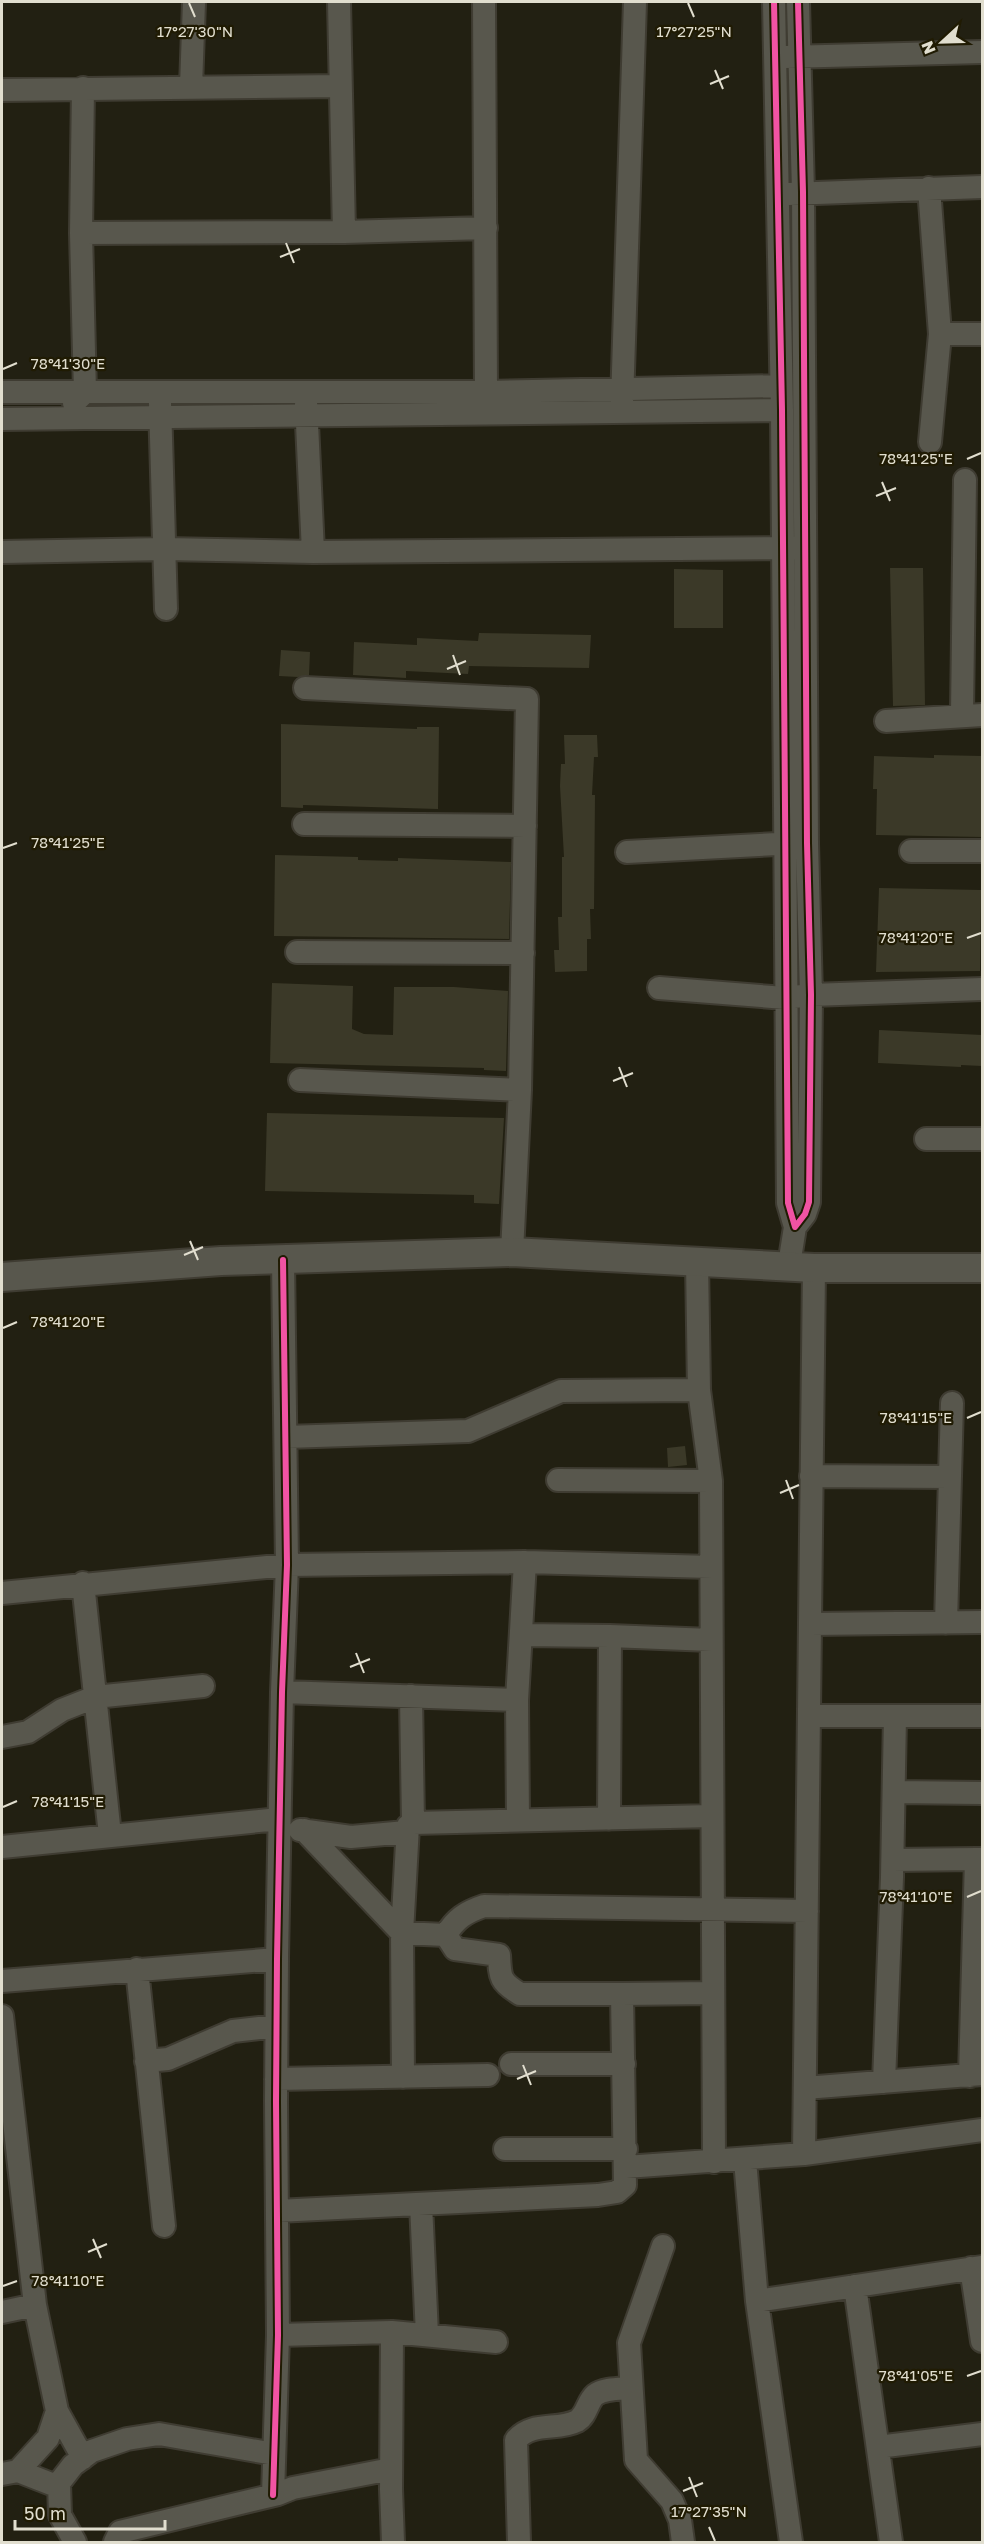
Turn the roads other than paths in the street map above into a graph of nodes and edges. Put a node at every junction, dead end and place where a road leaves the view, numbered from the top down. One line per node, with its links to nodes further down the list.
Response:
1 (194, 2): 11 (street)
2 (339, 2): 10 (street)
3 (484, 2): 18 (street)
4 (635, 2): 23 (street)
5 (774, 2): 8 (street)
6 (798, 2): 9 (street)
7 (982, 52): 9 (street)
8 (775, 57): 9 (street); 17 (street)
9 (801, 58): 16 (street)
10 (340, 86): 11 (street); 19 (street)
11 (191, 87): 12 (street)
12 (83, 88): 13 (street); 20 (street)
13 (2, 90)
14 (982, 187): 15 (street)
15 (929, 188): 16 (street); 21 (street)
16 (803, 192): 17 (street); 29 (street)
17 (778, 195): 30 (street)
18 (486, 228): 19 (street); 27 (street)
19 (344, 232): 20 (street)
20 (81, 233): 25 (street)
21 (940, 333): 22 (street); 37 (street)
22 (982, 334)
23 (622, 388): 27 (street); 30 (street); 31 (street)
24 (2, 392): 25 (street)
25 (85, 392): 28 (street); 36 (street)
26 (305, 392): 27 (street); 28 (street); 33 (street)
27 (486, 392): 32 (street)
28 (160, 393): 34 (street)
29 (805, 396): 30 (street); 40 (street)
30 (782, 398): 31 (street); 39 (street)
31 (622, 412): 32 (street)
32 (469, 413): 33 (street)
33 (306, 415): 34 (street); 43 (street)
34 (160, 417): 36 (street); 41 (street)
35 (2, 418): 36 (street)
36 (59, 418)
37 (930, 442)
38 (965, 480): 46 (street)
39 (783, 548): 40 (street); 43 (street); 50 (street)
40 (806, 548): 51 (street)
41 (165, 549): 42 (street); 43 (street); 44 (street)
42 (2, 552)
43 (314, 552)
44 (166, 609)
45 (305, 688): 49 (street)
46 (972, 714): 47 (street)
47 (886, 721)
48 (304, 824): 49 (street)
49 (525, 826): 56 (street)
50 (784, 843): 51 (street); 54 (street); 60 (street)
51 (807, 843): 59 (street)
52 (911, 851): 53 (street)
53 (982, 851)
54 (627, 852)
55 (297, 952): 56 (street)
56 (523, 953): 62 (street)
57 (659, 988): 60 (street)
58 (982, 989): 59 (street)
59 (811, 994): 60 (street); 65 (street)
60 (785, 998): 65 (street)
61 (300, 1080): 62 (street)
62 (520, 1090): 66 (street)
63 (926, 1139): 64 (street)
64 (982, 1139)
65 (795, 1227): 69 (street)
66 (512, 1252): 67 (street); 68 (street)
67 (283, 1260): 71 (street); 74 (street)
68 (697, 1261): 69 (street); 72 (street)
69 (802, 1267): 70 (street); 75 (street)
70 (982, 1268)
71 (2, 1277)
72 (699, 1390): 74 (street); 78 (street)
73 (952, 1403): 76 (street)
74 (286, 1437): 80 (street)
75 (811, 1476): 76 (street); 86 (street)
76 (949, 1477): 85 (street)
77 (558, 1480): 78 (street)
78 (711, 1481): 81 (street)
79 (525, 1562): 80 (street); 81 (street); 87 (street)
80 (287, 1565): 82 (street); 91 (street)
81 (711, 1567): 89 (street)
82 (83, 1583): 83 (street); 93 (street)
83 (2, 1593)
84 (982, 1622): 85 (street)
85 (946, 1623): 86 (street)
86 (811, 1624): 95 (street)
87 (521, 1635): 88 (street); 94 (street)
88 (610, 1636): 89 (street); 102 (street)
89 (711, 1640): 101 (street)
90 (203, 1686): 93 (street)
91 (282, 1692): 92 (street); 104 (street)
92 (411, 1696): 94 (street); 105 (street)
93 (95, 1697): 98 (street); 107 (street)
94 (517, 1700): 103 (street)
95 (810, 1716): 96 (street); 112 (street)
96 (895, 1716): 97 (street); 99 (street)
97 (982, 1716)
98 (2, 1737)
99 (894, 1792): 100 (street); 110 (street)
100 (982, 1793)
101 (712, 1816): 102 (street); 111 (street)
102 (609, 1819): 103 (street)
103 (518, 1820): 105 (street)
104 (279, 1823): 106 (street); 107 (street); 115 (street)
105 (410, 1828): 106 (street); 113 (street)
106 (304, 1830): 113 (street)
107 (110, 1835): 108 (street)
108 (2, 1846)
109 (979, 1859): 110 (street); 127 (street)
110 (893, 1860): 130 (street)
111 (712, 1908): 112 (street); 114 (street); 118 (street)
112 (807, 1911): 131 (street)
113 (402, 1933): 114 (street); 128 (street)
114 (446, 1935): 119 (street)
115 (277, 1959): 116 (street); 121 (street)
116 (137, 1969): 117 (street); 123 (street)
117 (2, 1981)
118 (713, 1993): 119 (street); 137 (street)
119 (622, 1994): 125 (street)
120 (2, 2016): 122 (street)
121 (276, 2026): 123 (street); 129 (street)
122 (4, 2059): 138 (street)
123 (146, 2061): 141 (street)
124 (511, 2064): 125 (street)
125 (624, 2064): 135 (street)
126 (488, 2075): 128 (street)
127 (976, 2075): 130 (street)
128 (404, 2077): 129 (street)
129 (276, 2079): 140 (street)
130 (884, 2082): 131 (street)
131 (805, 2088): 134 (street)
132 (982, 2130): 134 (street)
133 (505, 2149): 135 (street)
134 (804, 2154): 136 (street)
135 (626, 2158): 137 (street); 139 (street)
136 (745, 2160): 137 (street); 145 (street)
137 (714, 2162)
138 (11, 2186): 146 (street)
139 (421, 2204): 140 (street); 150 (street)
140 (277, 2211): 149 (street)
141 (164, 2226)
142 (663, 2246): 153 (street)
143 (977, 2268): 144 (street); 151 (street)
144 (855, 2286): 145 (street); 156 (street)
145 (757, 2301): 168 (street)
146 (35, 2305): 147 (street); 154 (street)
147 (2, 2312)
148 (392, 2332): 149 (street); 150 (street); 159 (street)
149 (278, 2335): 157 (street)
150 (427, 2336): 152 (street)
151 (982, 2341)
152 (496, 2342)
153 (632, 2388): 166 (street); 167 (street)
154 (57, 2411): 158 (street); 160 (street)
155 (982, 2434): 156 (street)
156 (878, 2447): 169 (street)
157 (274, 2454): 158 (street); 162 (street)
158 (82, 2458): 161 (street)
159 (392, 2469): 162 (street); 165 (street)
160 (10, 2472): 161 (street)
161 (59, 2487): 163 (street)
162 (273, 2495): 164 (street)
163 (72, 2542)
164 (115, 2542)
165 (393, 2542)
166 (519, 2542)
167 (683, 2542)
168 (791, 2542)
169 (891, 2542)

